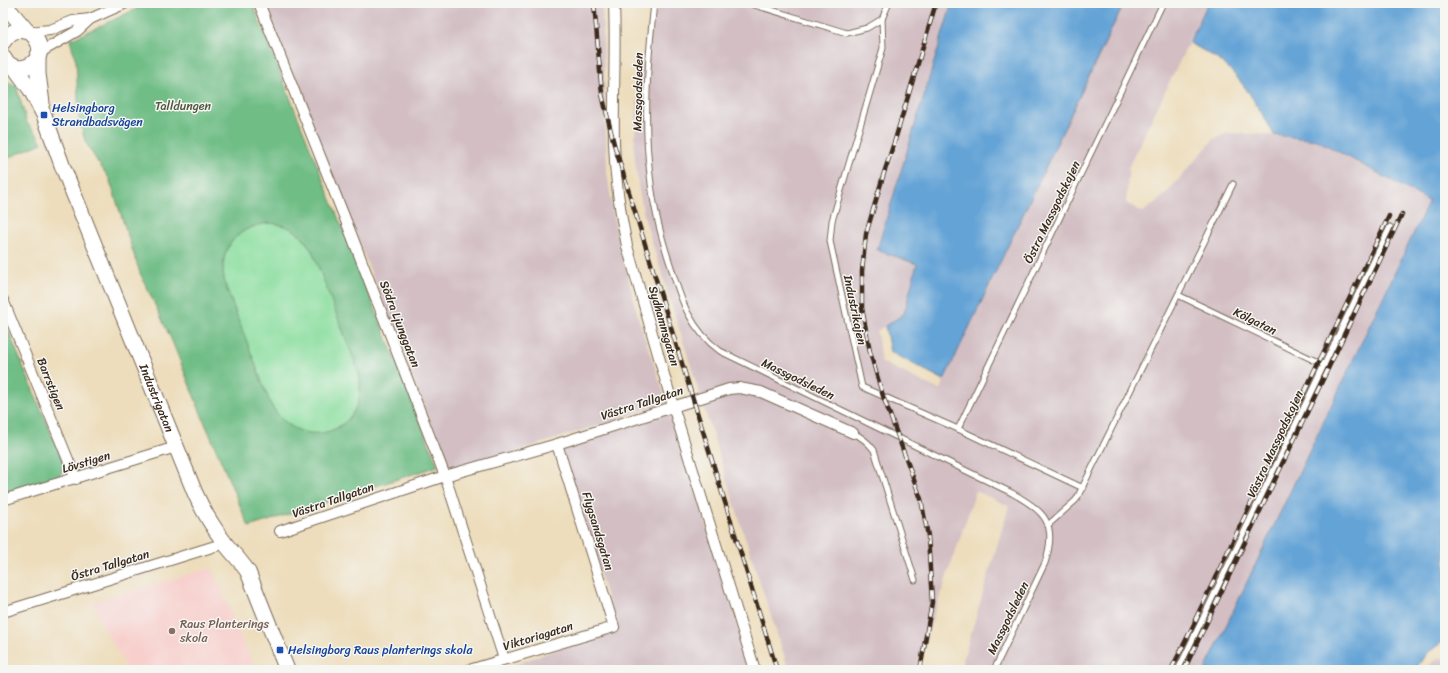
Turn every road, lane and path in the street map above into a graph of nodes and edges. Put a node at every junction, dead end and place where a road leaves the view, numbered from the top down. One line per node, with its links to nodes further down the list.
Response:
1 (3, 3): 11 (street)
2 (126, 3): 9 (street)
3 (259, 3): 26 (street, Södra Ljunggatan)
4 (614, 3): 21 (street, Sydhamnsgatan)
5 (654, 3): 30 (lane, Massgodsleden)
6 (748, 3): 10 (lane)
7 (889, 3): 10 (lane, Industrikajen)
8 (1163, 3): 22 (lane, Östra Massgodskajen)
9 (90, 19): 11 (street); 13 (street)
10 (882, 19): 22 (lane, Industrikajen)
11 (28, 32): 12 (street); 13 (street, Industrigatan)
12 (3, 42)
13 (39, 54): 14 (street); 15 (street, Industrigatan)
14 (8, 64): 15 (street, Industrigatan)
15 (44, 115): 25 (street, Industrigatan)
16 (1233, 184): 18 (lane)
17 (1390, 227): 20 (lane, Västra Massgodskajen)
18 (1178, 295): 20 (lane, Kölgatan); 28 (lane)
19 (3, 300): 27 (street, Barrstigen)
20 (1324, 365): 41 (lane, Västra Massgodskajen)
21 (673, 406): 23 (street, Västra Tallgatan); 24 (street, Västra Tallgatan); 39 (street, Sydhamnsgatan)
22 (958, 430): 28 (lane, Industrikajen)
23 (853, 433): 33 (lane, Västra Tallgatan)
24 (557, 444): 26 (street, Västra Tallgatan); 35 (street, Flygsandsgatan)
25 (176, 447): 27 (street, Lövstigen); 32 (street, Industrigatan)
26 (445, 476): 31 (street, Västra Tallgatan); 36 (street, Södra Ljunggatan)
27 (76, 479): 29 (street, Lövstigen)
28 (1083, 488): 30 (lane)
29 (3, 500)
30 (1048, 525): 40 (lane, Massgodsleden)
31 (280, 532)
32 (225, 543): 34 (street, Östra Tallgatan); 37 (street, Industrigatan)
33 (915, 580)
34 (3, 612)
35 (614, 627): 36 (street, Viktoriagatan)
36 (504, 660): 38 (street, Viktoriagatan)
37 (287, 670)
38 (469, 670)
39 (755, 670)
40 (994, 670)
41 (1178, 670)

